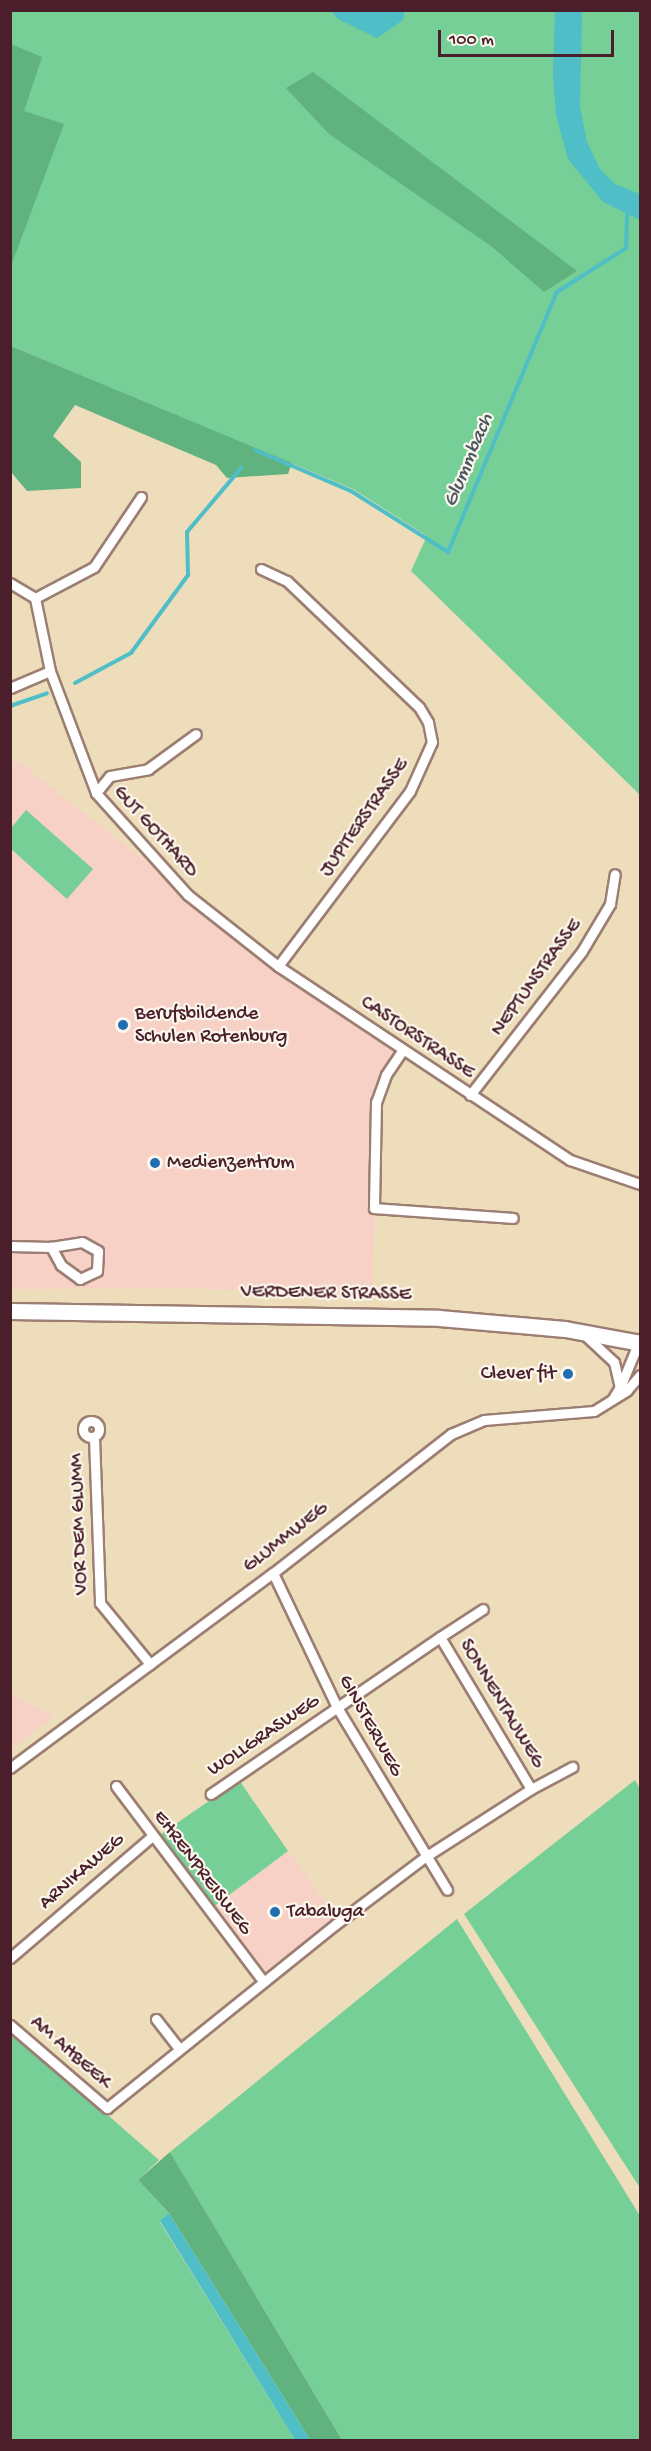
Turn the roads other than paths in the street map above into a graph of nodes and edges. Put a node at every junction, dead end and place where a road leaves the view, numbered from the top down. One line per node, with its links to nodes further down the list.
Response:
1 (141, 497): 4 (street)
2 (261, 569): 11 (street, JUPITERSTRASSE)
3 (10, 583): 4 (street)
4 (35, 598): 5 (street, GUT GOTHARD)
5 (50, 671): 6 (street); 8 (street, GUT GOTHARD)
6 (10, 688)
7 (196, 734): 8 (street, GUT GOTHARD)
8 (96, 793): 10 (street, GUT GOTHARD)
9 (615, 874): 13 (street, NEPTUNSTRASSE)
10 (188, 895): 11 (street, CASTORSTRASSE)
11 (278, 966): 12 (street, CASTORSTRASSE)
12 (402, 1051): 13 (street, CASTORSTRASSE); 15 (street)
13 (470, 1095): 14 (street, CASTORSTRASSE)
14 (640, 1184)
15 (513, 1218)
16 (10, 1246): 17 (street)
17 (51, 1247): 17 (street)
18 (10, 1311): 19 (main road, VERDENER STRASSE)
19 (579, 1332): 20 (main road, VERDENER STRASSE); 22 (street)
20 (640, 1342): 22 (street)
21 (640, 1376): 23 (street, GLUMMWEG)
22 (620, 1387): 23 (street)
23 (610, 1403): 25 (street, GLUMMWEG)
24 (94, 1437): 28 (street, VOR DEM GLUMM)
25 (273, 1573): 28 (street, GLUMMWEG); 29 (street, GINSTERWEG)
26 (483, 1609): 27 (street, SONNENTAUWEG)
27 (440, 1637): 29 (street, SONNENTAUWEG); 33 (street, SONNENTAUWEG)
28 (150, 1664): 31 (street, GLUMMWEG)
29 (338, 1709): 34 (street, WOLLGRASWEG); 36 (street, GINSTERWEG)
30 (572, 1767): 33 (street, SONNENTAUWEG)
31 (10, 1768)
32 (116, 1786): 35 (street, EHRENPREISWEG)
33 (531, 1790): 36 (street, SONNENTAUWEG)
34 (211, 1794)
35 (151, 1837): 38 (street, ARNIKAWEG); 39 (street, EHRENPREISWEG)
36 (425, 1857): 37 (street, GINSTERWEG); 39 (street, SONNENTAUWEG)
37 (447, 1890)
38 (10, 1958)
39 (262, 1980): 42 (street, SONNENTAUWEG)
40 (156, 2019): 42 (street)
41 (10, 2025): 43 (street, AM AHBEEK)
42 (178, 2048): 43 (street, SONNENTAUWEG)
43 (107, 2108)

